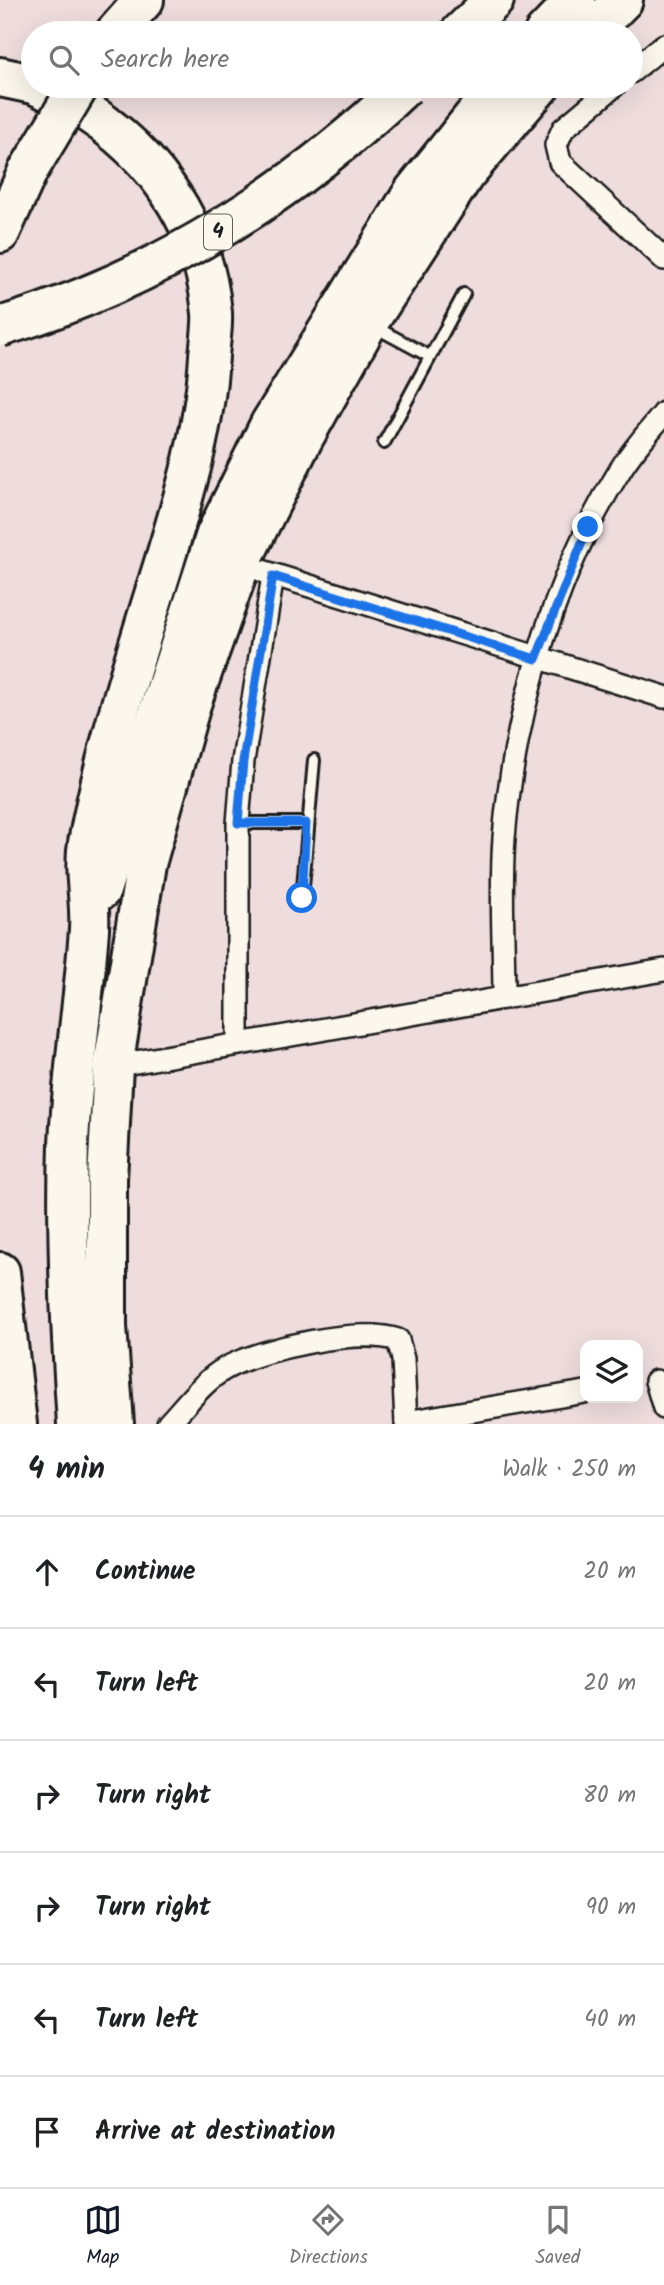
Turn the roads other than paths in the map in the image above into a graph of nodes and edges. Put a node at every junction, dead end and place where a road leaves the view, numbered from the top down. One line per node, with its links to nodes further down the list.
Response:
1 (494, 0): 4 (highway)
2 (576, 0): 5 (highway)
3 (623, 0): 6 (highway)
4 (472, 21)
5 (556, 21)
6 (602, 21)
7 (664, 45): 8 (street)
8 (643, 62)
9 (0, 77): 10 (highway)
10 (21, 82)
11 (66, 98): 32 (highway)
12 (72, 98): 17 (highway, bridge)
13 (391, 98): 21 (highway, 4, bridge)
14 (488, 98): 32 (highway)
15 (530, 98): 20 (highway)
16 (600, 98): 18 (street)
17 (0, 233)
18 (664, 259)
19 (464, 294): 22 (lane)
20 (368, 323): 22 (lane); 25 (highway)
21 (0, 327)
22 (429, 356): 24 (lane)
23 (664, 413): 26 (street)
24 (384, 443)
25 (257, 569): 26 (street); 29 (street); 36 (highway)
26 (536, 659): 27 (street); 34 (street)
27 (664, 697)
28 (314, 760): 30 (lane)
29 (238, 823): 30 (lane); 35 (street)
30 (306, 823): 31 (lane)
31 (302, 898)
32 (89, 925): 43 (highway)
33 (664, 970): 34 (street)
34 (504, 998): 35 (street)
35 (238, 1044): 36 (street)
36 (113, 1066): 44 (highway)
37 (0, 1272): 42 (highway)
38 (652, 1382): 40 (street)
39 (580, 1393): 41 (street)
40 (664, 1408)
41 (406, 1423): 45 (street)
42 (17, 1424)
43 (76, 1424)
44 (114, 1424)
45 (167, 1424)

